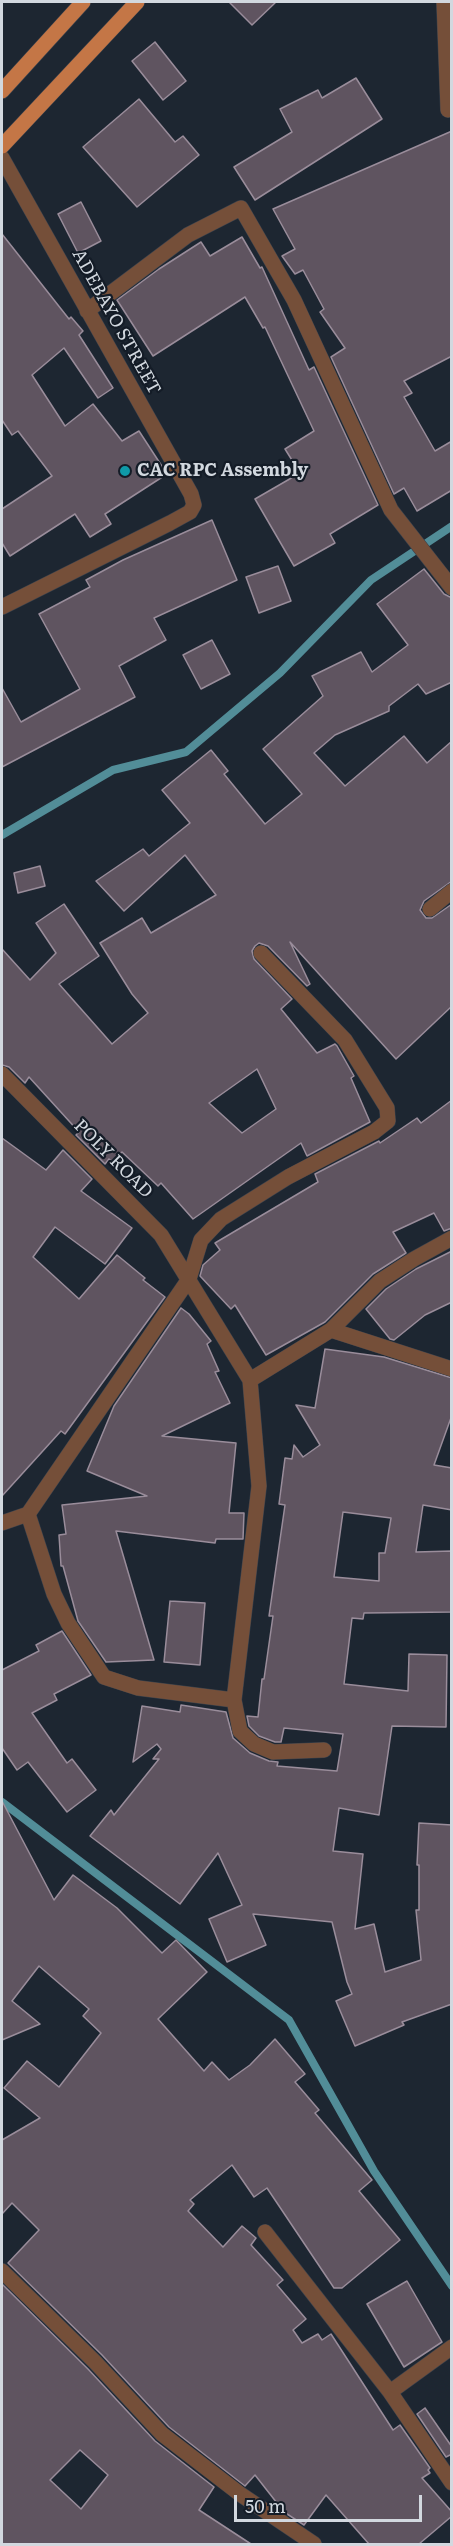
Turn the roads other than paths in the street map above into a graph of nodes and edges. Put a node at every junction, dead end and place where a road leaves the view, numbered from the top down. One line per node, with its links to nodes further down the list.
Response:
1 (83, 2): 4 (main road)
2 (137, 2): 6 (main road)
3 (444, 2): 5 (street)
4 (2, 91)
5 (448, 110)
6 (2, 146)
7 (2, 158): 8 (street, ADEBAYO STREET)
8 (87, 311): 9 (street); 10 (street, ADEBAYO STREET)
9 (452, 588)
10 (2, 607)
11 (452, 891): 12 (street)
12 (430, 909)
13 (261, 953): 16 (street)
14 (2, 1074): 16 (street, POLY ROAD)
15 (452, 1238): 17 (street)
16 (189, 1279): 19 (street, POLY ROAD); 20 (street)
17 (331, 1330): 18 (street); 19 (street)
18 (452, 1369)
19 (250, 1380): 22 (street)
20 (28, 1514): 21 (street); 22 (street)
21 (2, 1523)
22 (234, 1700): 23 (street)
23 (324, 1750)
24 (265, 2232): 27 (street)
25 (2, 2271): 29 (street)
26 (452, 2347): 27 (street)
27 (390, 2392): 28 (street)
28 (452, 2482)
29 (314, 2544)

